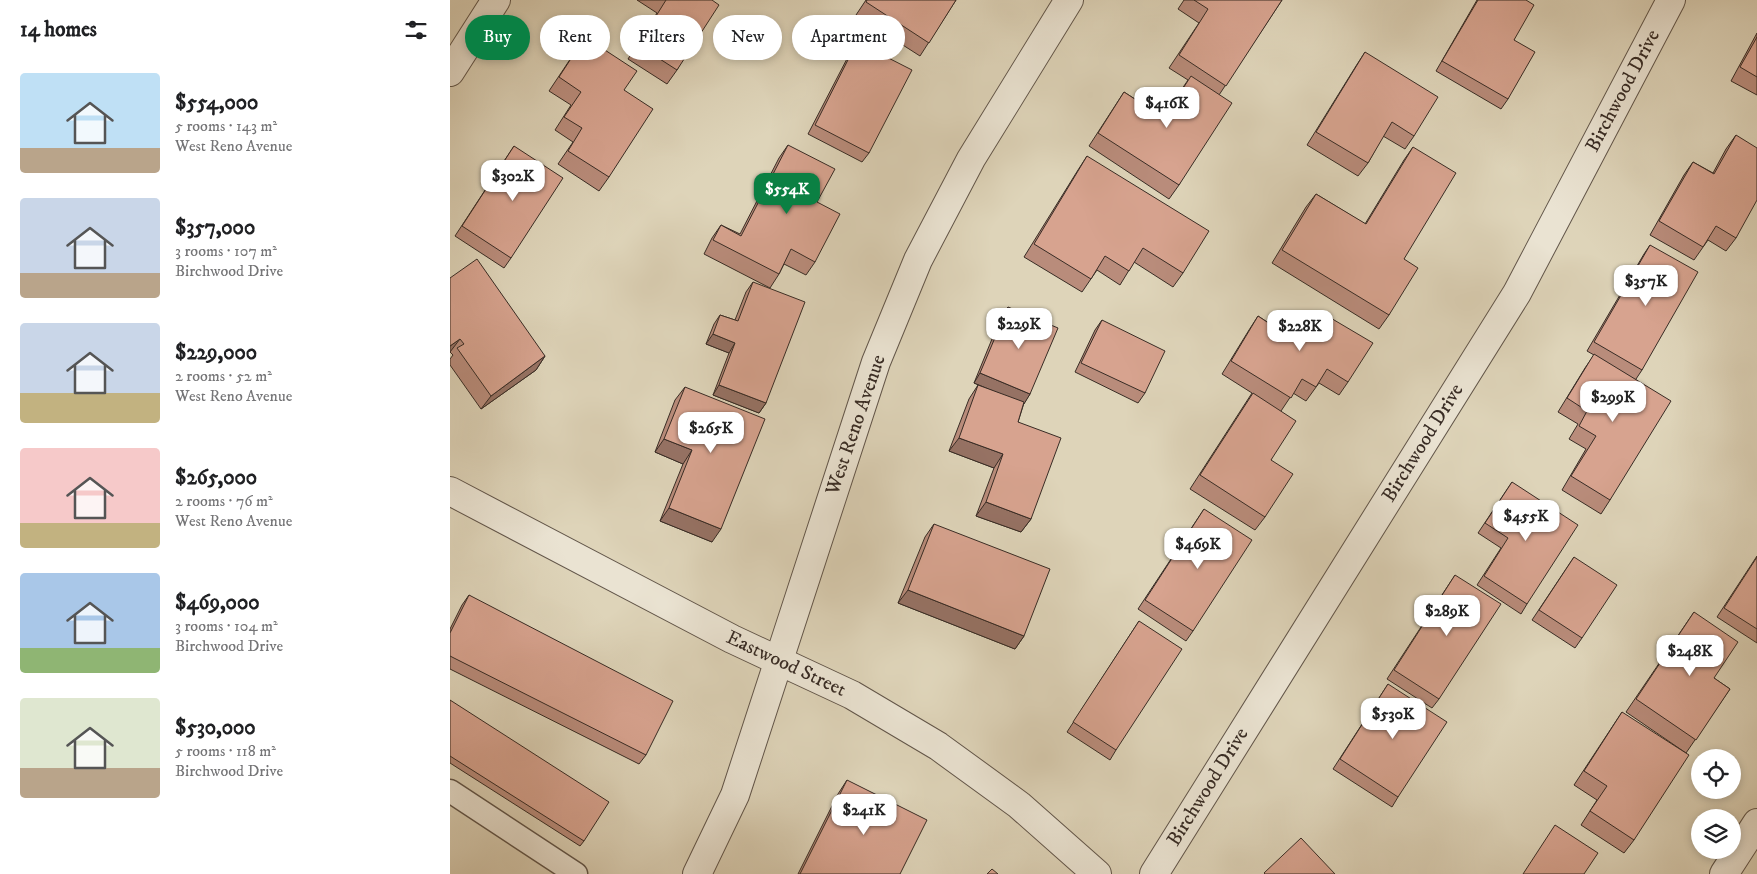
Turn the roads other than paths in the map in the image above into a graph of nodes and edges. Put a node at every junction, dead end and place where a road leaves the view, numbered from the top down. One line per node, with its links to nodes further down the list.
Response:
1 (496, 0): 4 (street)
2 (1069, 0): 6 (street, West Reno Avenue)
3 (1671, 0): 12 (street, Birchwood Drive)
4 (450, 72)
5 (450, 491): 6 (street, Eastwood Street)
6 (778, 660): 10 (street, West Reno Avenue); 11 (street, Eastwood Street)
7 (450, 791): 9 (lane)
8 (1757, 823): 13 (street)
9 (576, 874)
10 (697, 874)
11 (1097, 874)
12 (1154, 874)
13 (1724, 874)

